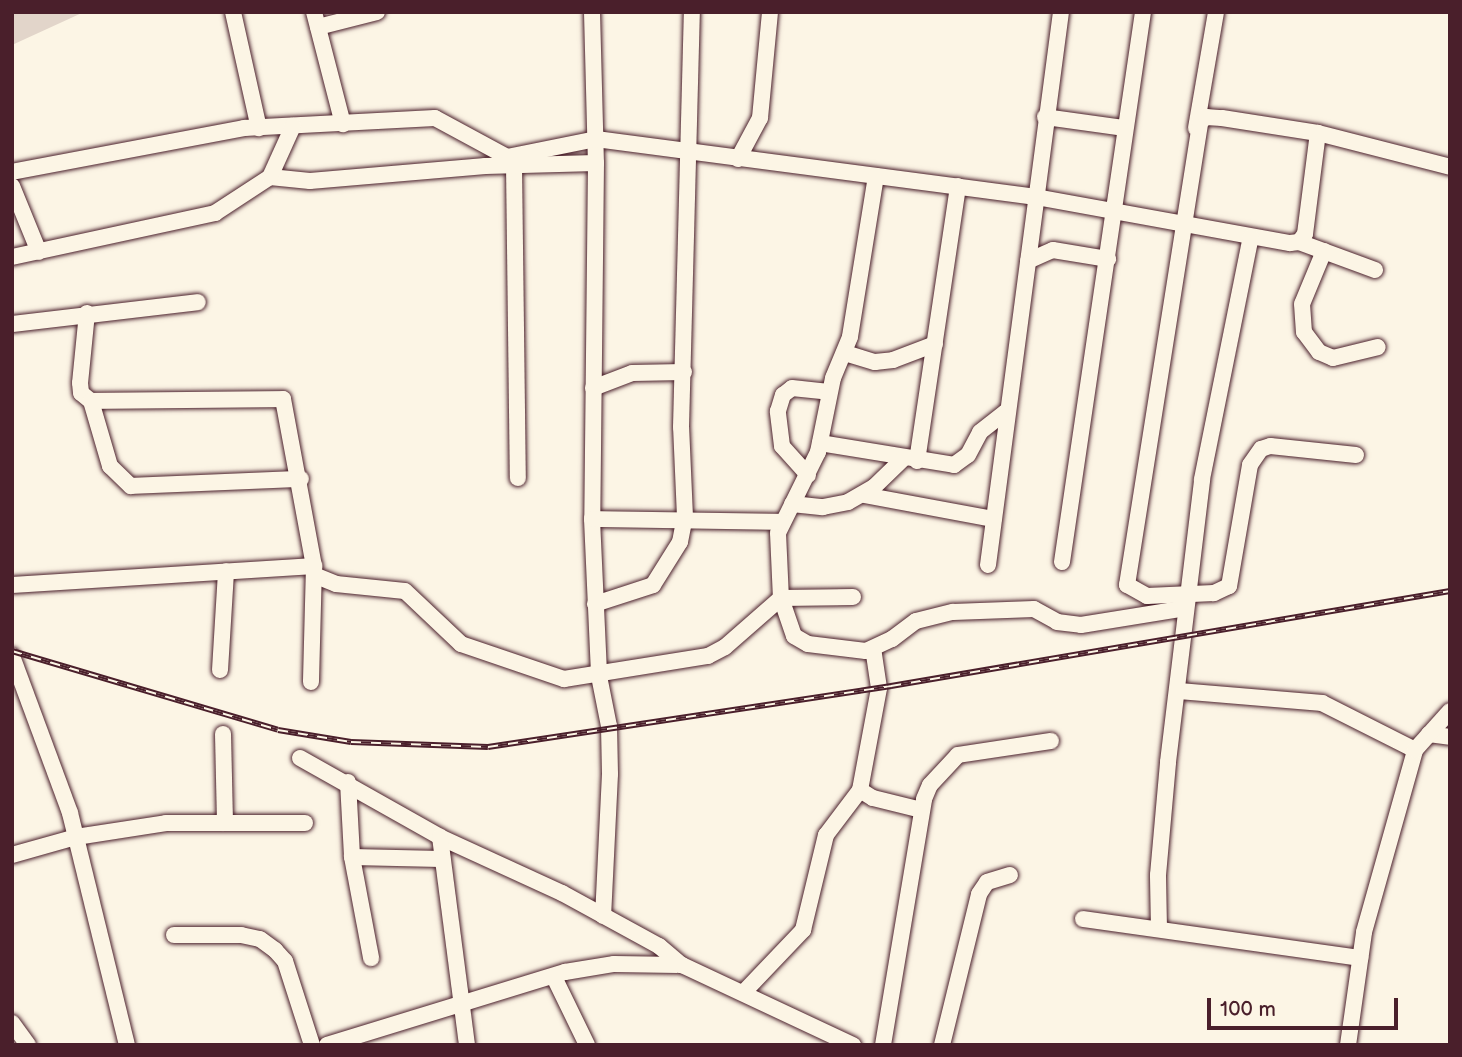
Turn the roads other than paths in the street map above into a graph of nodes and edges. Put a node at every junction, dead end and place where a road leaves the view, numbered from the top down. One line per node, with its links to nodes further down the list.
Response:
1 (233, 12): 13 (street)
2 (377, 12): 9 (street)
3 (692, 12): 18 (street)
4 (770, 12): 19 (street)
5 (1061, 12): 10 (street)
6 (1143, 12): 14 (street)
7 (1216, 12): 15 (street)
8 (596, 15): 17 (street)
9 (316, 19): 11 (street)
10 (1045, 117): 14 (street); 28 (street)
11 (343, 124): 12 (street); 17 (street)
12 (293, 126): 13 (street); 25 (street)
13 (259, 128): 23 (street)
14 (1124, 128): 29 (street)
15 (1196, 128): 16 (street); 30 (street)
16 (1318, 133): 22 (street); 32 (street)
17 (596, 139): 18 (street); 20 (street)
18 (689, 153): 19 (street); 45 (street)
19 (737, 159): 24 (street)
20 (596, 163): 21 (street); 46 (street)
21 (514, 165): 25 (street); 54 (street)
22 (1450, 167)
23 (12, 172)
24 (876, 176): 27 (street); 44 (street)
25 (270, 177): 34 (street)
26 (12, 186): 34 (street)
27 (958, 186): 28 (street); 42 (street)
28 (1036, 197): 29 (street); 37 (street)
29 (1114, 209): 30 (street); 36 (street)
30 (1184, 221): 31 (street); 69 (street)
31 (1251, 237): 32 (street); 69 (street)
32 (1299, 242): 33 (street)
33 (1324, 251): 38 (street); 43 (street)
34 (39, 252): 35 (street)
35 (12, 257)
36 (1108, 259): 37 (street); 62 (street)
37 (1028, 261): 49 (street)
38 (1375, 270)
39 (198, 302): 40 (street)
40 (87, 313): 41 (street); 48 (street)
41 (12, 324)
42 (935, 344): 44 (street); 52 (street)
43 (1378, 346)
44 (845, 353): 47 (street)
45 (684, 372): 46 (street); 58 (street)
46 (593, 388): 59 (street)
47 (829, 392): 50 (street); 53 (street)
48 (91, 401): 55 (street); 55 (street)
49 (1007, 411): 52 (street); 60 (street)
50 (820, 443): 52 (street); 53 (street)
51 (1356, 455): 69 (street)
52 (911, 460): 56 (street)
53 (808, 475): 57 (street)
54 (518, 478)
55 (301, 479): 64 (street)
56 (864, 495): 57 (street); 60 (street)
57 (792, 504): 61 (street)
58 (685, 517): 59 (street); 61 (street); 70 (street)
59 (592, 519): 70 (street)
60 (994, 519): 63 (street)
61 (781, 522): 68 (street)
62 (1062, 562)
63 (988, 565)
64 (314, 570): 65 (street); 74 (street); 75 (street)
65 (226, 571): 66 (street); 73 (street)
66 (12, 585)
67 (853, 597): 68 (street)
68 (781, 598): 71 (street); 74 (street)
69 (1186, 602): 71 (street); 76 (street)
70 (595, 604): 74 (street)
71 (873, 648): 85 (street)
72 (12, 656): 89 (street)
73 (220, 670)
74 (599, 676): 95 (street)
75 (311, 682)
76 (1179, 691): 82 (street); 97 (street)
77 (1450, 711): 79 (street)
78 (223, 734): 87 (street)
79 (1429, 734): 80 (street); 82 (street)
80 (1450, 737)
81 (1051, 741): 86 (street)
82 (1415, 750): 100 (street)
83 (300, 758): 84 (street)
84 (348, 782): 90 (street); 92 (street)
85 (860, 790): 86 (street); 103 (street)
86 (922, 810): 113 (street)
87 (225, 823): 88 (street); 89 (street)
88 (305, 823)
89 (76, 837): 91 (street); 108 (street)
90 (440, 837): 93 (street); 95 (street)
91 (12, 855)
92 (352, 857): 93 (street); 99 (street)
93 (442, 859): 104 (street)
94 (1010, 875): 114 (street)
95 (603, 916): 101 (street)
96 (1083, 919): 97 (street)
97 (1159, 929): 100 (street)
98 (174, 935): 109 (street)
99 (371, 958)
100 (1360, 958): 115 (street)
101 (682, 965): 102 (street); 103 (street)
102 (554, 977): 104 (street); 111 (street)
103 (744, 992): 112 (street)
104 (462, 1007): 106 (street); 110 (street)
105 (12, 1023): 107 (street)
106 (331, 1044)
107 (28, 1045)
108 (127, 1045)
109 (312, 1045)
110 (467, 1045)
111 (587, 1045)
112 (853, 1045)
113 (883, 1045)
114 (942, 1045)
115 (1348, 1045)

